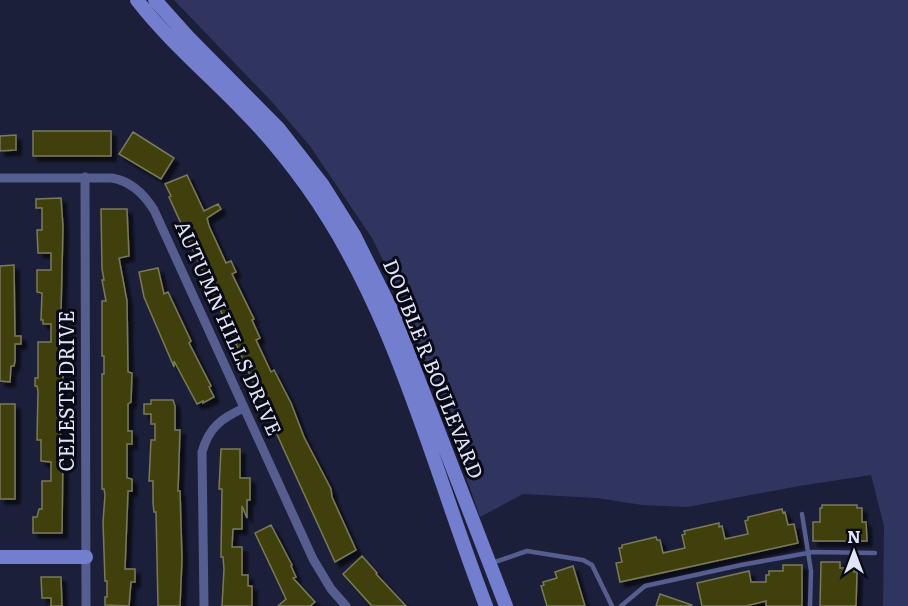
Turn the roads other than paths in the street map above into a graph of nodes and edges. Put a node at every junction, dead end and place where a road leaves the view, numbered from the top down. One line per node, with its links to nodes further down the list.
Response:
1 (137, 0): 15 (main road, DOUBLE R BOULEVARD)
2 (155, 0): 11 (main road, DOUBLE R BOULEVARD)
3 (85, 177): 4 (street, AUTUMN HILLS DRIVE); 5 (street, AUTUMN HILLS DRIVE); 10 (street, CELESTE DRIVE)
4 (0, 178)
5 (244, 408): 13 (street); 14 (street, AUTUMN HILLS DRIVE)
6 (802, 514): 7 (lane)
7 (808, 552): 8 (lane); 18 (lane); 19 (lane)
8 (875, 552)
9 (0, 557): 10 (main road)
10 (86, 557): 12 (street, CELESTE DRIVE)
11 (490, 564): 16 (main road, DOUBLE R BOULEVARD); 17 (lane)
12 (86, 606)
13 (204, 606)
14 (346, 606)
15 (486, 606)
16 (506, 606)
17 (612, 606)
18 (621, 606)
19 (810, 606)

